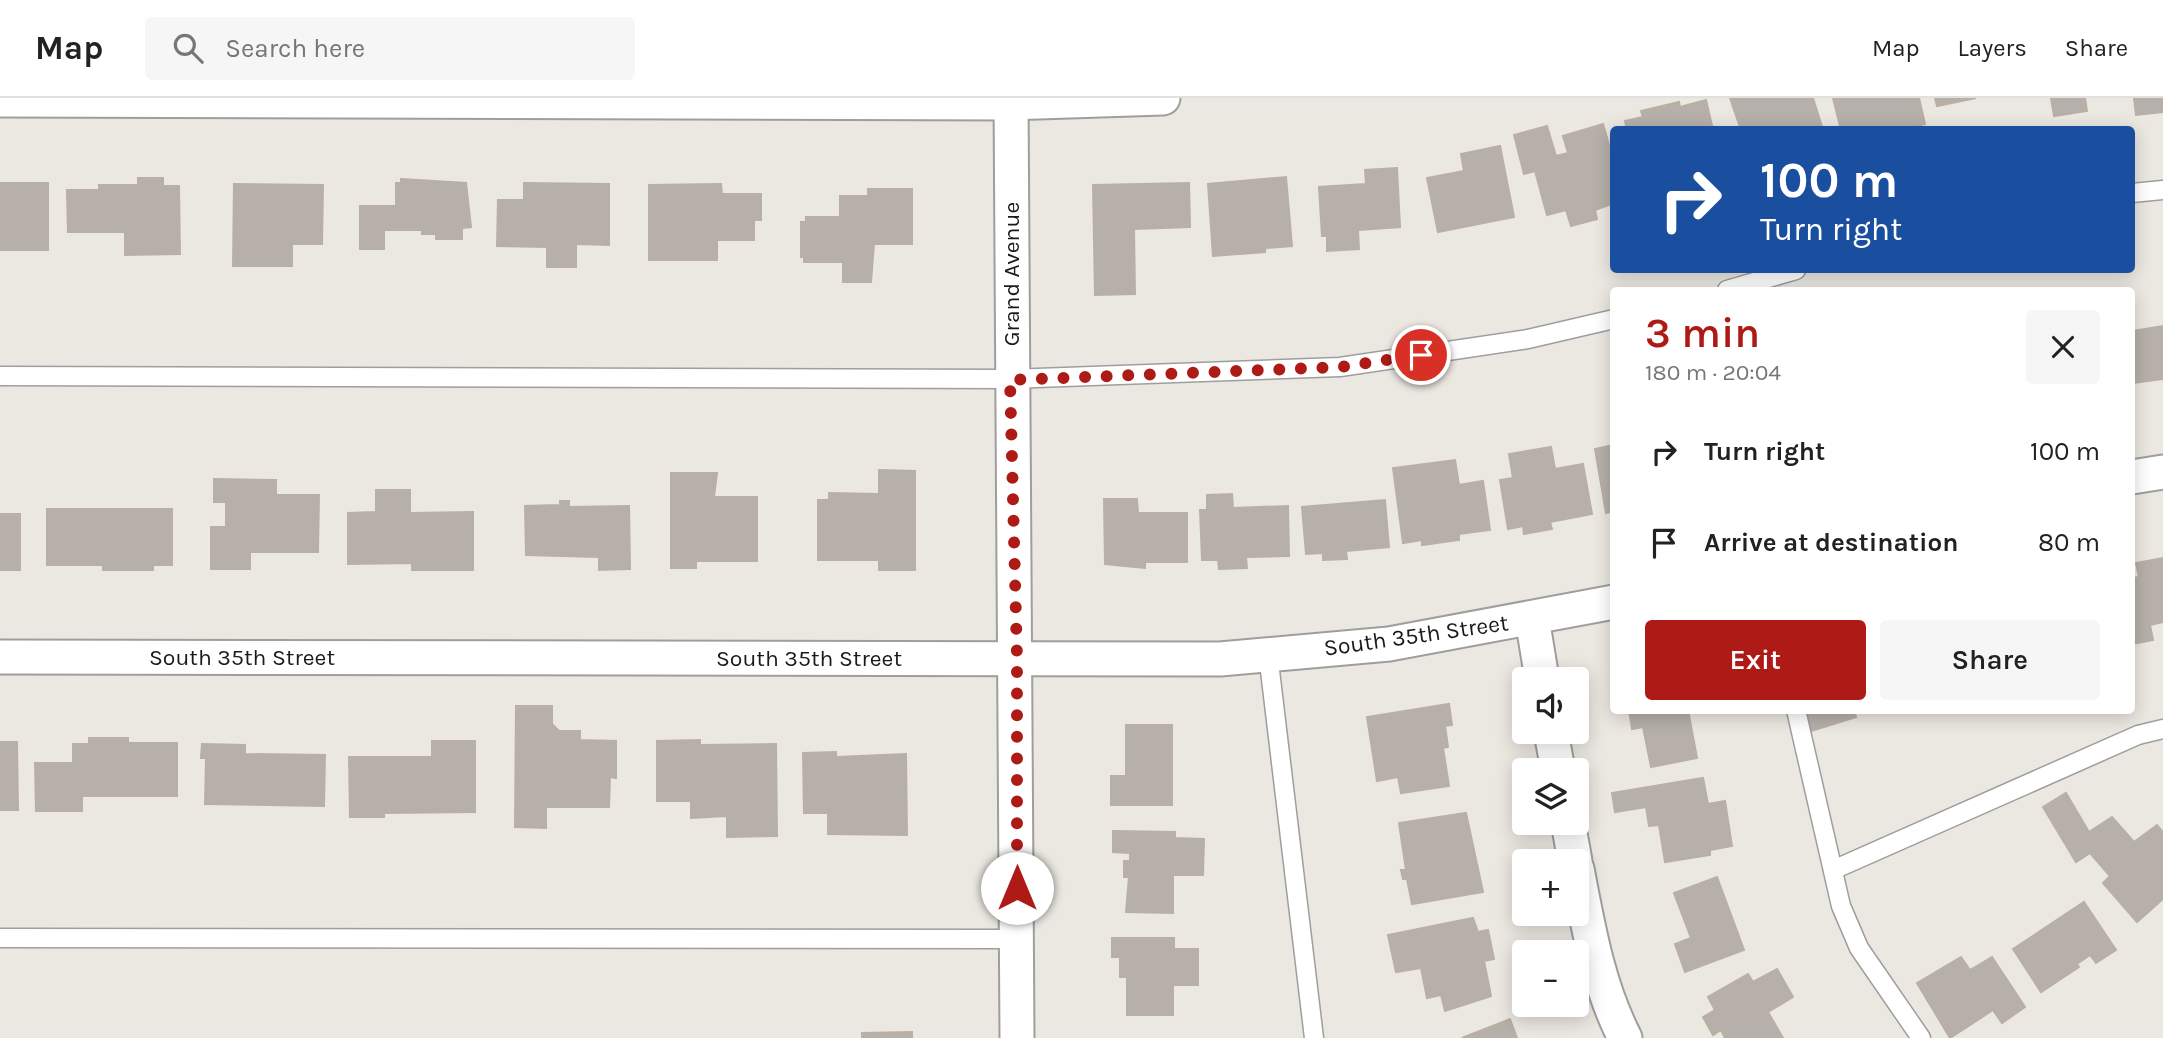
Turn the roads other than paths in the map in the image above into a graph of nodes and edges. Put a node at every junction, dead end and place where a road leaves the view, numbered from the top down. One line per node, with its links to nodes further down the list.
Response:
1 (1163, 98): 3 (street)
2 (0, 100): 3 (street)
3 (1011, 101): 10 (street, Grand Avenue)
4 (2163, 190): 5 (lane)
5 (2135, 193)
6 (1786, 273): 7 (lane)
7 (1737, 287)
8 (1610, 320): 10 (lane)
9 (0, 376): 10 (lane)
10 (1010, 380): 17 (street, Grand Avenue)
11 (2163, 472): 12 (street)
12 (2135, 477)
13 (1610, 603): 14 (street, South 35th Street)
14 (1532, 618): 15 (street, South 35th Street); 18 (street)
15 (1268, 654): 17 (street, South 35th Street); 26 (lane)
16 (0, 657): 17 (street, South 35th Street)
17 (1017, 658): 24 (street, Grand Avenue)
18 (1540, 667)
19 (1798, 714): 21 (lane)
20 (2163, 729): 21 (lane)
21 (1833, 870): 28 (lane)
22 (1588, 926): 27 (street)
23 (0, 938): 24 (lane)
24 (1017, 939): 25 (street, Grand Avenue)
25 (1017, 1038)
26 (1314, 1038)
27 (1625, 1038)
28 (1921, 1038)

